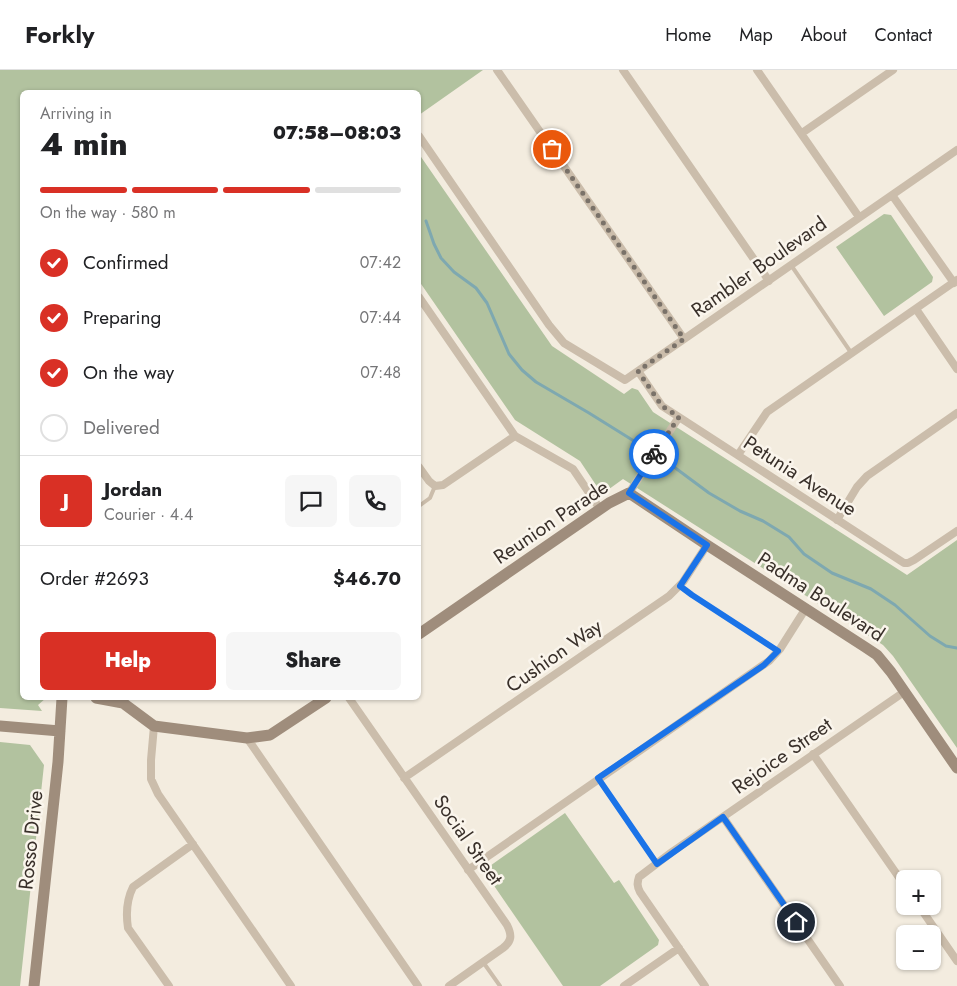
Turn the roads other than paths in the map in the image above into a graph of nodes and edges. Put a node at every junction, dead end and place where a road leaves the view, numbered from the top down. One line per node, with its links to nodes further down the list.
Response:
1 (497, 70): 15 (street)
2 (622, 70): 11 (street)
3 (757, 70): 5 (street)
4 (889, 71): 5 (street)
5 (802, 133): 9 (street)
6 (421, 139): 18 (street, Rambler Boulevard)
7 (957, 150): 8 (street, Rambler Boulevard)
8 (892, 196): 9 (street, Rambler Boulevard); 12 (street)
9 (859, 217): 10 (street, Rambler Boulevard)
10 (792, 265): 11 (street, Rambler Boulevard); 16 (lane)
11 (769, 281): 15 (street, Rambler Boulevard)
12 (955, 282): 14 (street)
13 (421, 299): 21 (street)
14 (916, 309): 16 (street); 17 (street)
15 (684, 339): 18 (street, Rambler Boulevard)
16 (852, 354): 22 (street)
17 (957, 369)
18 (638, 371): 20 (street, Petunia Avenue)
19 (957, 413): 28 (street)
20 (679, 417): 22 (street, Petunia Avenue); 25 (street, Reunion Parade)
21 (515, 436): 24 (street); 27 (street)
22 (738, 455): 28 (street, Petunia Avenue)
23 (421, 469): 24 (street)
24 (435, 486): 26 (lane)
25 (629, 493): 27 (street, Reunion Parade); 30 (street, Padma Boulevard)
26 (421, 505)
27 (600, 509): 33 (street, Reunion Parade)
28 (837, 520): 29 (street, Petunia Avenue)
29 (957, 531)
30 (707, 545): 31 (street, Cushion Way); 32 (street, Padma Boulevard)
31 (680, 586): 34 (lane); 46 (street, Cushion Way)
32 (806, 608): 34 (street); 35 (street, Padma Boulevard)
33 (421, 633)
34 (778, 651): 47 (street)
35 (904, 692): 44 (street, Rejoice Street); 45 (street, Padma Boulevard)
36 (62, 700): 42 (street, Rosso Drive)
37 (107, 700): 41 (street)
38 (323, 700): 43 (street)
39 (350, 700): 46 (street, Social Street)
40 (0, 726): 42 (street)
41 (154, 726): 43 (street); 49 (street)
42 (60, 730): 57 (street, Rosso Drive)
43 (247, 738): 60 (street)
44 (813, 754): 48 (street, Rejoice Street); 52 (street)
45 (957, 768)
46 (404, 778): 51 (street, Social Street)
47 (598, 778): 50 (lane); 51 (street)
48 (723, 817): 50 (street, Rejoice Street); 65 (street)
49 (193, 844): 58 (street); 59 (street)
50 (657, 864): 54 (street, Rejoice Street)
51 (468, 870): 56 (street, Social Street)
52 (896, 873)
53 (925, 915): 55 (street)
54 (679, 948): 63 (street); 64 (street)
55 (957, 961)
56 (483, 962): 61 (street, Social Street); 62 (lane)
57 (34, 986)
58 (169, 986)
59 (291, 986)
60 (418, 986)
61 (449, 986)
62 (500, 986)
63 (624, 986)
64 (706, 986)
65 (840, 986)

